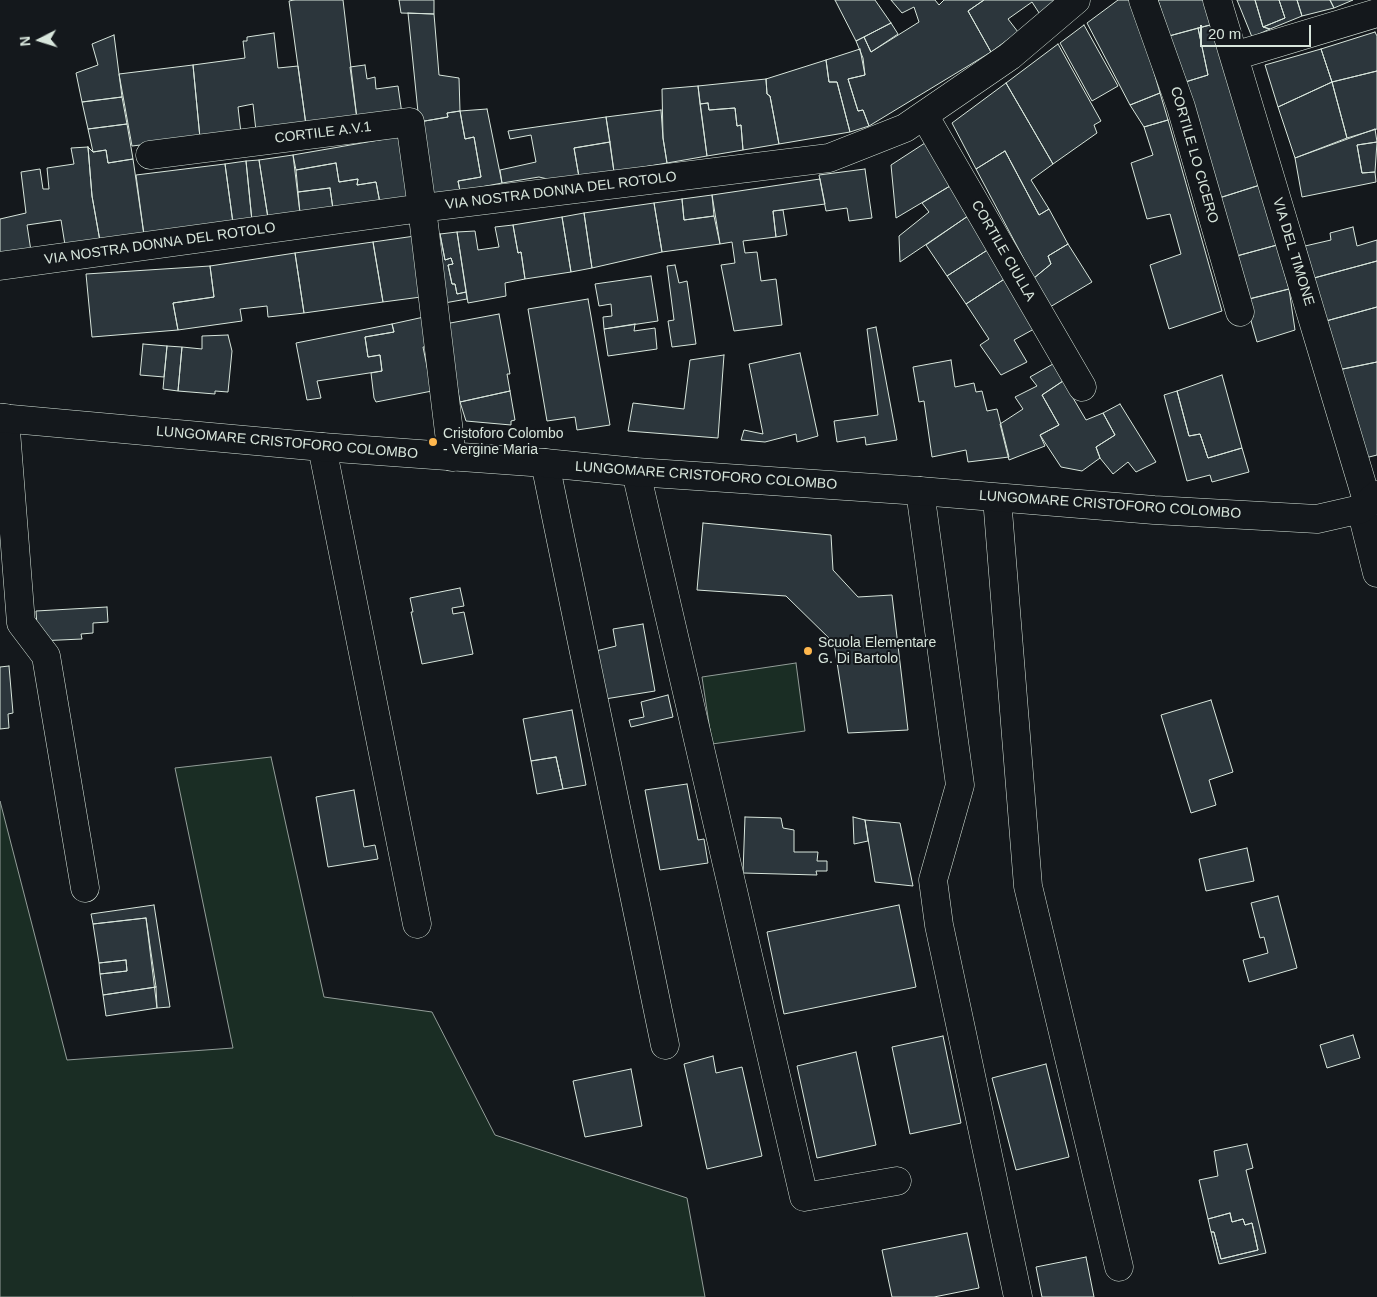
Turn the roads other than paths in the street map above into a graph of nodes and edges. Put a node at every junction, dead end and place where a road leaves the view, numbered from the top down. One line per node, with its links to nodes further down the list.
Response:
1 (1076, 0): 6 (street, VIA NOSTRA DONNA DEL ROTOLO)
2 (1143, 0): 10 (street, CORTILE LO CICERO)
3 (1217, 0): 5 (street, VIA DEL TIMONE)
4 (1377, 13): 5 (street)
5 (1234, 56): 19 (street, VIA DEL TIMONE)
6 (924, 115): 8 (street, VIA NOSTRA DONNA DEL ROTOLO); 11 (street, CORTILE CIULLA)
7 (150, 156): 8 (street, CORTILE A.V.1)
8 (422, 208): 9 (street, VIA NOSTRA DONNA DEL ROTOLO); 14 (street)
9 (0, 266)
10 (1240, 312)
11 (1082, 387)
12 (3, 418): 13 (street, LUNGOMARE CRISTOFORO COLOMBO); 21 (street)
13 (322, 447): 14 (street, LUNGOMARE CRISTOFORO COLOMBO); 22 (street)
14 (452, 457): 15 (street, LUNGOMARE CRISTOFORO COLOMBO)
15 (545, 463): 16 (street, LUNGOMARE CRISTOFORO COLOMBO); 23 (street)
16 (636, 472): 17 (street, LUNGOMARE CRISTOFORO COLOMBO); 24 (street)
17 (920, 491): 18 (street, LUNGOMARE CRISTOFORO COLOMBO); 26 (street)
18 (998, 498): 19 (street, LUNGOMARE CRISTOFORO COLOMBO); 25 (street)
19 (1368, 503): 20 (street, VIA DEL TIMONE)
20 (1377, 573)
21 (85, 888)
22 (417, 924)
23 (665, 1045)
24 (897, 1182)
25 (1120, 1268)
26 (1018, 1297)

